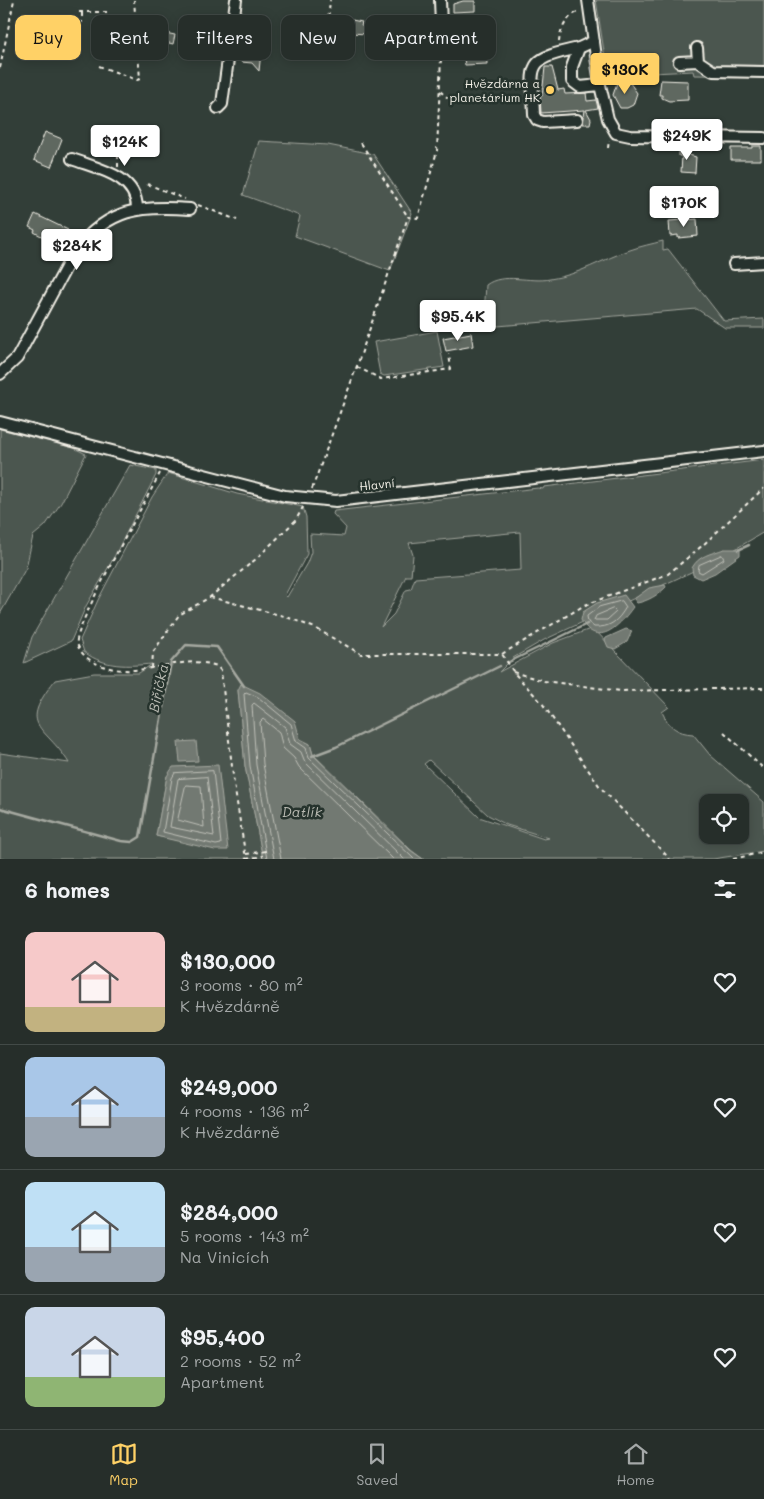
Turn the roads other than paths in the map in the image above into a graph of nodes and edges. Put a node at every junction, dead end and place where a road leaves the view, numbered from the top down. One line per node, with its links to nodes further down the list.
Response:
1 (236, 0): 12 (street)
2 (440, 0): 4 (street)
3 (589, 4): 5 (street)
4 (441, 15)
5 (594, 41): 6 (street); 11 (street)
6 (579, 48): 11 (street); 13 (street)
7 (697, 48): 8 (street)
8 (698, 61): 9 (street); 10 (street)
9 (679, 62)
10 (764, 72)
11 (600, 85): 14 (street)
12 (220, 107)
13 (577, 120)
14 (764, 138)
15 (72, 159): 16 (street)
16 (137, 208): 17 (street); 20 (street)
17 (190, 209)
18 (764, 262): 19 (street)
19 (734, 264)
20 (0, 374)
21 (0, 422): 22 (street, Hlavní)
22 (764, 451)

